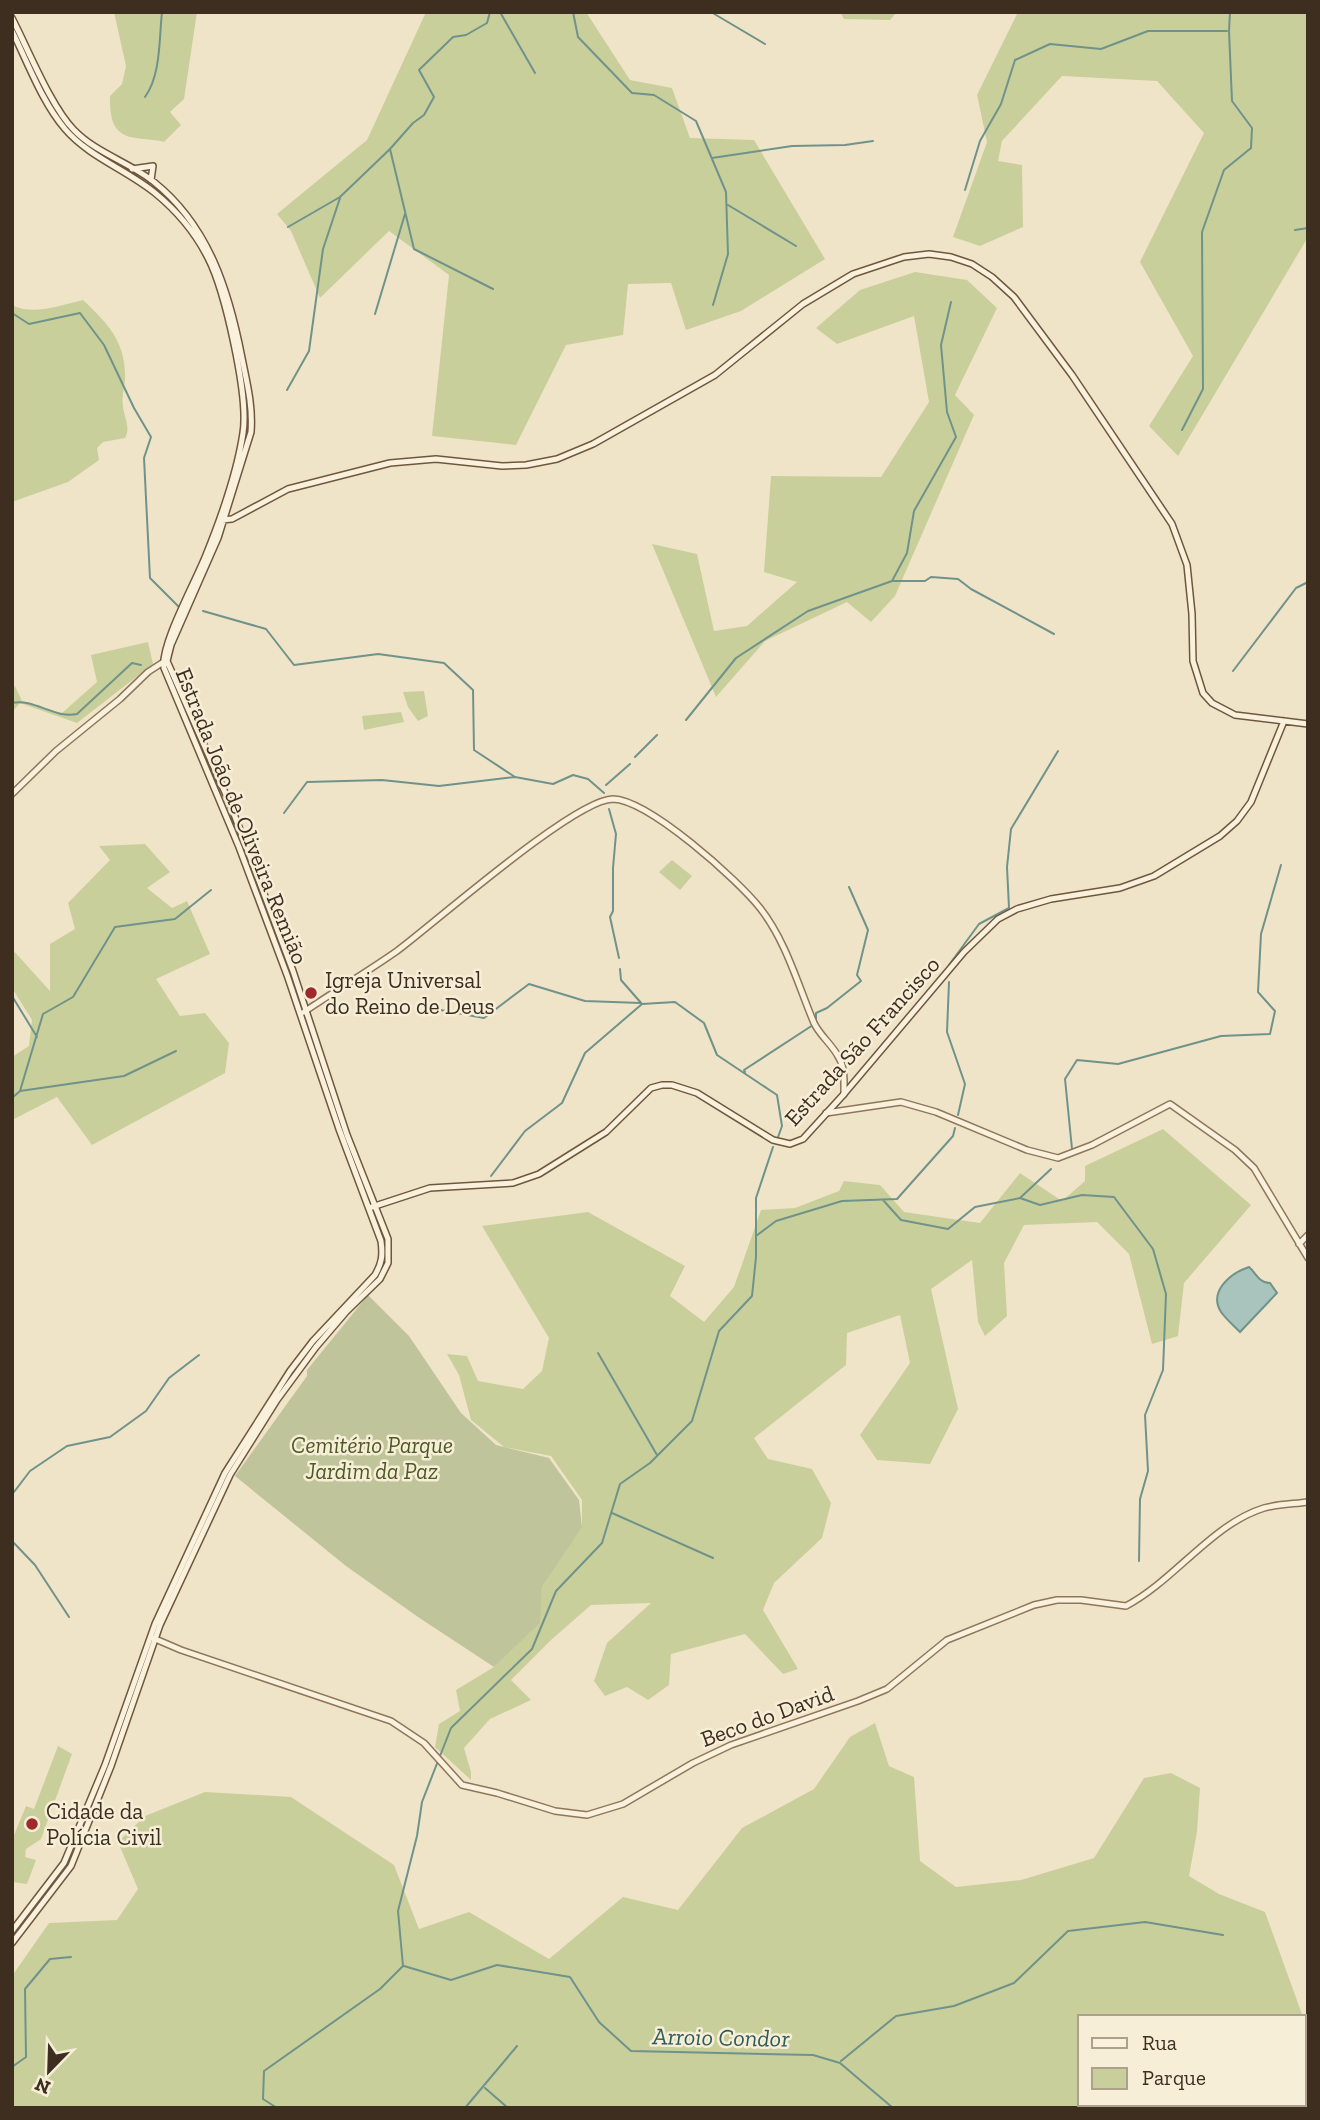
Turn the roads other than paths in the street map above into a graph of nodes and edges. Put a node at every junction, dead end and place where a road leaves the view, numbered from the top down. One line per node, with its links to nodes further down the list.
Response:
1 (12, 18): 3 (main road, Estrada João de Oliveira Remião)
2 (12, 31): 3 (main road, Estrada João de Oliveira Remião)
3 (50, 100): 4 (main road, Estrada João de Oliveira Remião); 5 (main road, Estrada João de Oliveira Remião)
4 (99, 157): 6 (main road); 8 (main road, Estrada João de Oliveira Remião)
5 (132, 169): 6 (main road, Estrada João de Oliveira Remião); 7 (main road)
6 (143, 175): 7 (main road, Estrada João de Oliveira Remião); 8 (main road)
7 (151, 180): 9 (main road, Estrada João de Oliveira Remião)
8 (174, 209): 9 (main road, Estrada João de Oliveira Remião)
9 (221, 520): 10 (main road, Estrada João de Oliveira Remião); 11 (main road)
10 (165, 662): 13 (main road, Estrada João de Oliveira Remião); 14 (main road, Estrada João de Oliveira Remião); 15 (main road)
11 (1284, 721): 12 (main road); 18 (main road, Estrada São Francisco)
12 (1308, 724)
13 (223, 787): 14 (main road); 16 (main road, Estrada João de Oliveira Remião)
14 (216, 791): 16 (main road, Estrada João de Oliveira Remião)
15 (12, 794)
16 (290, 973): 17 (main road, Estrada João de Oliveira Remião)
17 (303, 1013): 18 (main road); 20 (main road, Estrada João de Oliveira Remião)
18 (844, 1094): 19 (main road, Estrada São Francisco)
19 (827, 1113): 20 (main road, Estrada São Francisco); 22 (main road)
20 (372, 1207): 24 (main road, Estrada João de Oliveira Remião); 25 (main road, Estrada João de Oliveira Remião)
21 (1308, 1235): 22 (main road)
22 (1299, 1244): 23 (main road)
23 (1308, 1258)
24 (296, 1363): 25 (main road); 26 (main road, Estrada João de Oliveira Remião)
25 (302, 1368): 27 (main road, Estrada João de Oliveira Remião)
26 (290, 1371): 27 (main road); 29 (main road, Estrada João de Oliveira Remião)
27 (296, 1377): 29 (main road, Estrada João de Oliveira Remião)
28 (1308, 1502): 29 (main road, Beco do David)
29 (153, 1638): 30 (main road, Estrada João de Oliveira Remião); 31 (main road, Estrada João de Oliveira Remião)
30 (12, 1931)
31 (12, 1943)

